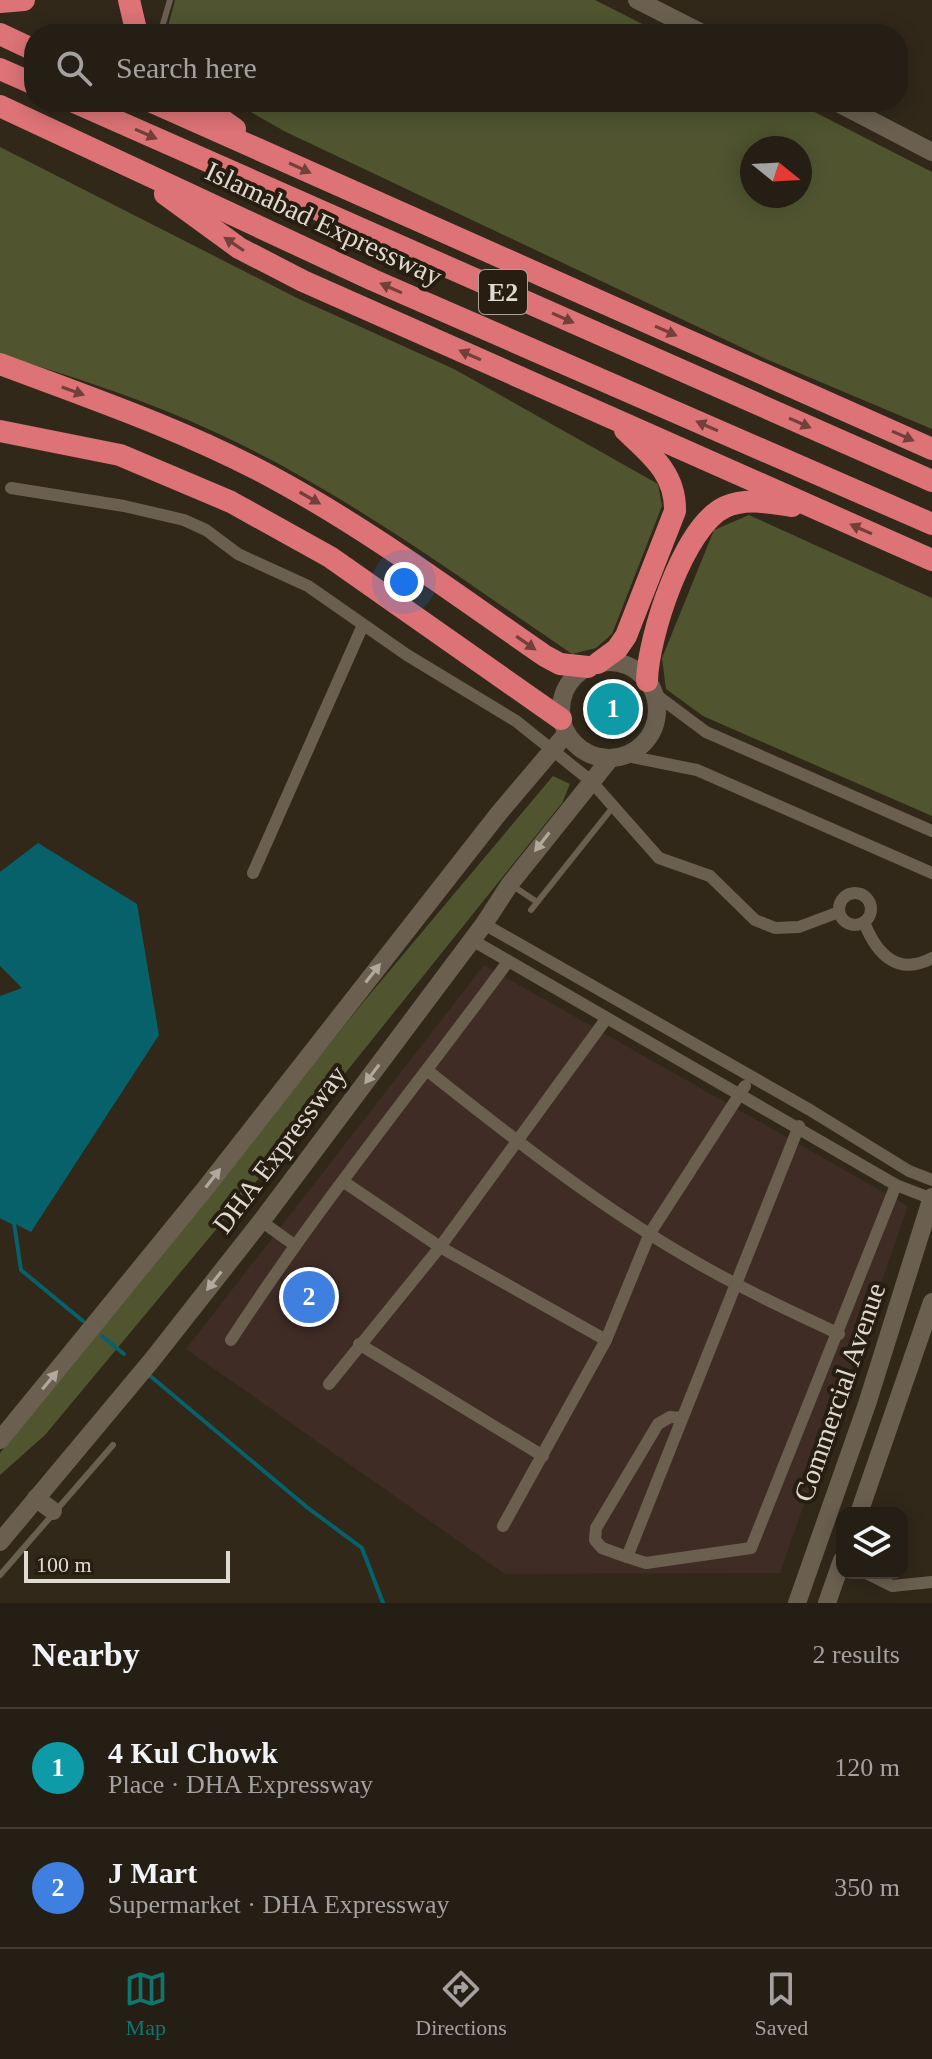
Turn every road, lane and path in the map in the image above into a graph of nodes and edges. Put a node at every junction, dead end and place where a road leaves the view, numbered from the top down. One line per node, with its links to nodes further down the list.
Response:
1 (24, 0): 5 (highway)
2 (129, 0): 6 (highway)
3 (170, 0): 7 (lane)
4 (637, 0): 8 (main road)
5 (0, 2)
6 (135, 24)
7 (163, 24)
8 (684, 24)
9 (0, 34): 10 (highway)
10 (24, 45)
11 (0, 69): 12 (highway)
12 (24, 80)
13 (0, 106): 20 (highway, Islamabad Expressway / E2)
14 (97, 112): 25 (highway, Islamabad Expressway / E2, one-way to 25)
15 (175, 112): 18 (highway)
16 (211, 112): 18 (highway)
17 (855, 112): 19 (main road)
18 (265, 151): 24 (highway, one-way to 24)
19 (932, 152)
20 (125, 164): 22 (highway, one-way to 20); 28 (highway, Islamabad Expressway / E2, one-way to 20)
21 (0, 364): 31 (highway, one-way to 31)
22 (613, 418): 27 (highway); 31 (highway)
23 (0, 431): 33 (highway)
24 (932, 449)
25 (932, 481)
26 (11, 488): 30 (street)
27 (817, 509): 29 (highway, one-way to 27); 32 (highway)
28 (932, 524)
29 (932, 560)
30 (363, 625): 33 (street); 38 (street)
31 (593, 665): 32 (main road); 33 (main road)
32 (651, 688): 34 (main road); 37 (street)
33 (560, 734): 34 (main road); 35 (street); 71 (main road, DHA Expressway, one-way to 33)
34 (618, 757): 35 (main road, DHA Expressway); 39 (street)
35 (591, 781): 36 (street); 40 (main road, DHA Expressway, one-way to 40)
36 (613, 807): 41 (lane); 43 (street)
37 (932, 831)
38 (253, 873)
39 (932, 873)
40 (510, 884): 41 (lane); 45 (main road, DHA Expressway)
41 (537, 902): 42 (lane)
42 (531, 910)
43 (839, 912): 44 (street); 44 (street)
44 (864, 922): 47 (street)
45 (484, 924): 46 (main road, DHA Expressway); 51 (street)
46 (472, 940): 48 (street); 59 (main road, DHA Expressway, one-way to 59)
47 (932, 958)
48 (507, 963): 49 (street); 50 (street)
49 (606, 1019): 52 (street); 54 (street)
50 (428, 1071): 54 (street); 56 (street)
51 (751, 1077): 52 (street); 55 (street)
52 (740, 1093): 53 (street); 60 (street)
53 (799, 1126): 57 (street); 63 (street)
54 (516, 1141): 60 (street); 62 (street)
55 (932, 1180)
56 (344, 1182): 61 (street); 62 (street)
57 (896, 1185): 58 (street); 65 (street)
58 (932, 1199): 84 (main road, Commercial Avenue)
59 (261, 1221): 61 (street); 74 (main road, DHA Expressway, one-way to 74)
60 (650, 1233): 63 (street); 67 (street)
61 (293, 1244): 66 (street)
62 (440, 1247): 67 (street); 68 (street)
63 (738, 1285): 65 (street); 70 (street)
64 (932, 1302): 75 (main road, Commercial Avenue)
65 (839, 1334): 79 (street)
66 (231, 1340)
67 (606, 1340): 73 (street)
68 (359, 1344): 69 (street); 73 (street)
69 (329, 1384)
70 (681, 1418): 79 (street); 79 (street)
71 (0, 1440)
72 (113, 1445): 76 (lane)
73 (543, 1456): 77 (street)
74 (36, 1498): 76 (main road); 78 (main road, DHA Expressway)
75 (861, 1507)
76 (53, 1511): 80 (lane)
77 (503, 1526)
78 (0, 1542)
79 (627, 1557)
80 (0, 1575)
81 (836, 1577): 85 (main road)
82 (878, 1579): 83 (street)
83 (932, 1582)
84 (797, 1603)
85 (827, 1603)

